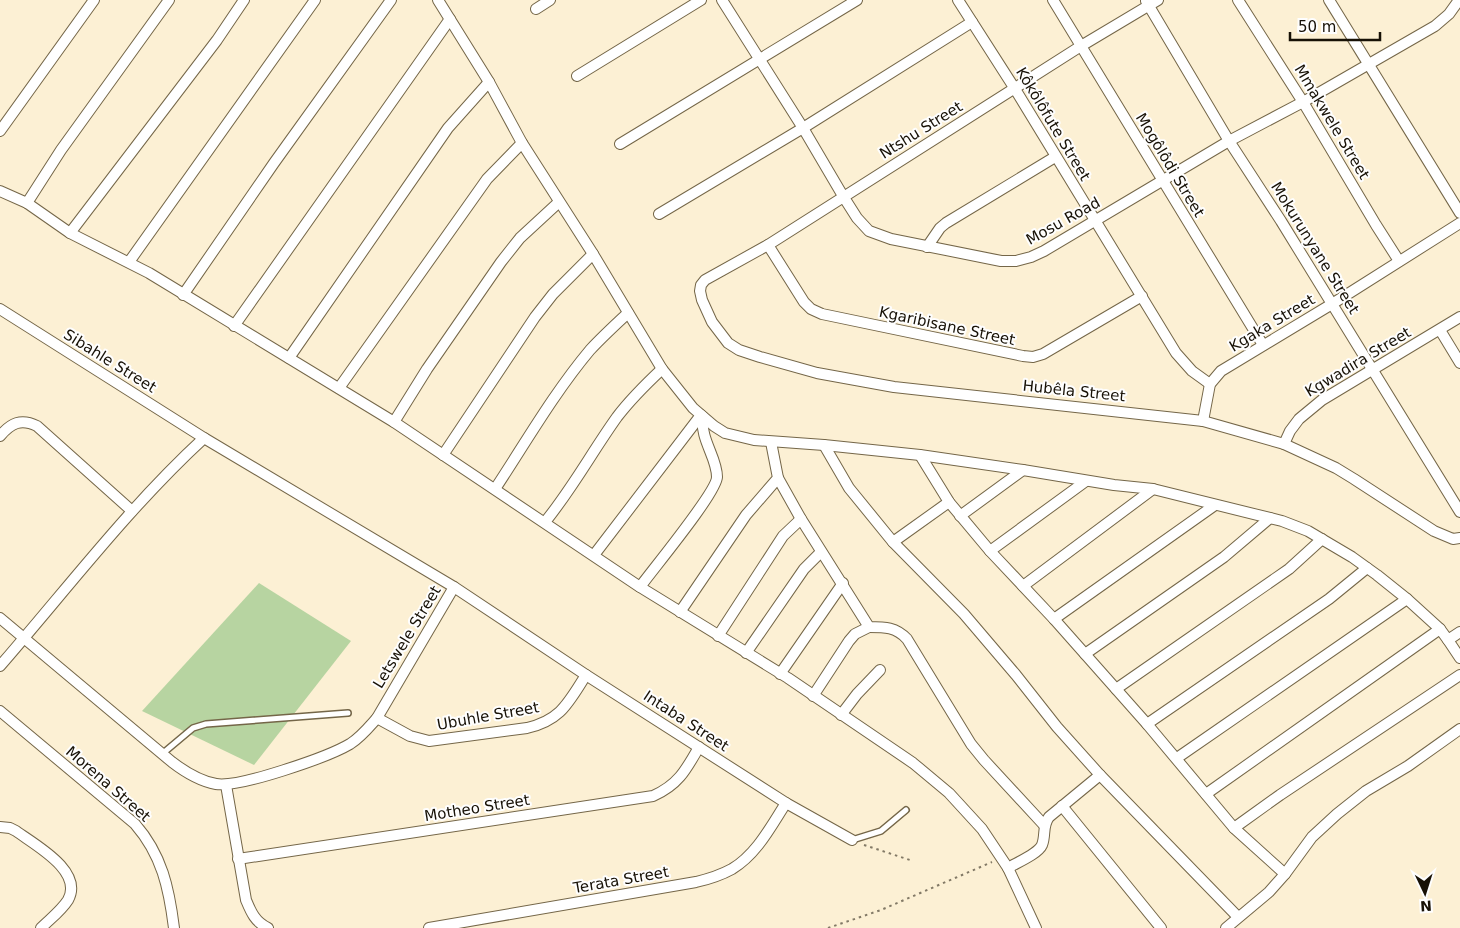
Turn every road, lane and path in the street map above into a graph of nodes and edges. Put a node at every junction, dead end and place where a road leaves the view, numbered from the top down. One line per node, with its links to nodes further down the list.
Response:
1 (94, 0): 28 (street)
2 (168, 0): 37 (street)
3 (244, 0): 42 (street)
4 (316, 0): 47 (street)
5 (391, 0): 49 (street)
6 (438, 0): 18 (street)
7 (550, 0): 17 (street)
8 (701, 0): 23 (street)
9 (722, 0): 21 (street, Mosu Road)
10 (857, 0): 21 (street)
11 (958, 0): 19 (street, Kôkôlôfute Street)
12 (1053, 0): 20 (street, Mogôlôdi Street)
13 (1238, 0): 26 (street, Mmakwele Street)
14 (1329, 0): 22 (street)
15 (1459, 0): 22 (street, Mosu Road)
16 (1151, 2): 20 (street, Ntshu Street); 29 (street, Mokurunyane Street)
17 (536, 9)
18 (450, 19): 24 (street); 55 (street)
19 (972, 22): 25 (street, Kôkôlôfute Street); 27 (street)
20 (1081, 46): 25 (street, Ntshu Street); 33 (street, Mogôlôdi Street)
21 (759, 60): 27 (street, Mosu Road); 31 (street)
22 (1369, 64): 26 (street, Mosu Road); 38 (street)
23 (577, 76)
24 (489, 82): 30 (street); 58 (street)
25 (1015, 89): 32 (street, Kôkôlôfute Street); 35 (street, Ntshu Street)
26 (1303, 102): 29 (street, Mosu Road); 46 (street, Mmakwele Street)
27 (803, 128): 35 (street, Mosu Road); 39 (street)
28 (0, 131)
29 (1229, 141): 33 (street, Mosu Road); 51 (street, Mokurunyane Street)
30 (522, 143): 36 (street); 63 (street)
31 (620, 144)
32 (1055, 157): 40 (street, Kôkôlôfute Street); 44 (street)
33 (1162, 181): 40 (street, Mosu Road); 57 (street, Mogôlôdi Street)
34 (0, 191): 37 (street)
35 (842, 196): 43 (street, Ntshu Street); 44 (street, Mosu Road)
36 (558, 202): 45 (street); 66 (street)
37 (27, 203): 42 (street)
38 (1460, 213)
39 (659, 214)
40 (1095, 221): 44 (street, Mosu Road); 50 (street, Kôkôlôfute Street)
41 (1460, 223): 46 (street, Kgaka Street)
42 (70, 233): 47 (street)
43 (768, 245): 48 (street, Ntshu Street); 50 (street, Kgaribisane Street)
44 (927, 247)
45 (593, 254): 53 (street); 72 (street)
46 (1399, 261): 51 (street, Kgaka Street)
47 (129, 262): 49 (street)
48 (701, 285): 65 (street, Hubêla Street)
49 (183, 295): 55 (street)
50 (1142, 296): 62 (street, Kôkôlôfute Street)
51 (1332, 304): 57 (street, Kgaka Street); 61 (street, Mokurunyane Street)
52 (0, 309): 68 (street, Sibahle Street)
53 (628, 312): 60 (street); 77 (street)
54 (1460, 317): 56 (street, Kgwadira Street)
55 (234, 326): 58 (street)
56 (1440, 330): 59 (street); 61 (street, Kgwadira Street)
57 (1263, 345): 62 (street, Kgaka Street)
58 (289, 358): 63 (street)
59 (1460, 363)
60 (662, 369): 64 (street); 86 (street)
61 (1373, 370): 70 (street, Kgwadira Street); 82 (street, Mokurunyane Street)
62 (1210, 384): 65 (street)
63 (338, 388): 66 (street)
64 (702, 416): 69 (street); 92 (street); 95 (street)
65 (1203, 420): 70 (street, Hubêla Street)
66 (394, 422): 72 (street)
67 (0, 436): 81 (street)
68 (204, 438): 81 (street); 97 (street, Letswele Street)
69 (771, 442): 71 (street); 75 (street)
70 (1284, 444): 87 (street, Hubêla Street)
71 (824, 445): 73 (street); 89 (street)
72 (443, 455): 77 (street)
73 (920, 455): 74 (street); 79 (street)
74 (1023, 470): 76 (street); 83 (street)
75 (778, 478): 85 (street); 99 (street)
76 (1086, 481): 78 (street); 90 (street)
77 (495, 489): 86 (street)
78 (1153, 489): 80 (street); 96 (street)
79 (950, 502): 83 (street); 89 (street)
80 (1215, 505): 84 (street); 101 (street)
81 (132, 511): 106 (street)
82 (1460, 512)
83 (960, 516): 90 (street)
84 (1270, 518): 88 (street); 109 (street)
85 (801, 519): 91 (street); 105 (street)
86 (545, 522): 92 (street)
87 (1460, 538)
88 (1322, 539): 93 (street); 116 (street)
89 (893, 542): 127 (street)
90 (990, 551): 96 (street)
91 (821, 552): 94 (street); 108 (street)
92 (594, 555): 95 (street)
93 (1367, 568): 98 (street); 122 (street)
94 (842, 583): 102 (street); 113 (street)
95 (640, 586): 99 (street)
96 (1023, 586): 101 (street)
97 (454, 587): 114 (street, Intaba Street); 121 (street, Letswele Street)
98 (1407, 599): 103 (street); 126 (street)
99 (680, 612): 105 (street)
100 (0, 618): 106 (street, Letswele Street)
101 (1054, 619): 109 (street)
102 (869, 627): 117 (street); 133 (street)
103 (1440, 630): 107 (street); 129 (street)
104 (1460, 632): 107 (street)
105 (718, 636): 108 (street)
106 (24, 638): 111 (street); 125 (street, Letswele Street)
107 (1448, 640): 110 (street)
108 (746, 653): 113 (street)
109 (1085, 654): 116 (street)
110 (1460, 658)
111 (0, 666)
112 (880, 670): 120 (street)
113 (780, 674): 117 (street)
114 (586, 675): 121 (street, Ubuhle Street); 124 (street, Intaba Street)
115 (1460, 675): 135 (street)
116 (1116, 689): 122 (street)
117 (813, 696): 120 (street)
118 (0, 711): 144 (street, Morena Street)
119 (348, 714): 125 (lane)
120 (841, 714): 137 (street)
121 (377, 718): 128 (street, Letswele Street)
122 (1147, 724): 126 (street)
123 (1460, 729): 141 (street)
124 (699, 747): 130 (street, Intaba Street); 138 (street, Motheo Street)
125 (162, 754): 128 (street, Letswele Street)
126 (1177, 758): 129 (street)
127 (1100, 775): 131 (street); 142 (street)
128 (226, 785): 138 (street)
129 (1206, 794): 135 (street)
130 (786, 803): 136 (street, Intaba Street); 146 (street, Terata Street)
131 (1062, 806): 133 (street); 149 (street)
132 (906, 810): 136 (lane)
133 (1044, 825): 140 (street)
134 (0, 827): 143 (street)
135 (1234, 828): 141 (street)
136 (852, 840): 139 (path)
137 (1001, 858): 140 (street); 147 (path)
138 (238, 859): 145 (street)
139 (913, 861)
140 (1008, 868): 148 (street)
141 (1285, 874): 142 (street)
142 (1238, 917): 150 (street)
143 (41, 928)
144 (174, 928)
145 (268, 928)
146 (429, 928)
147 (828, 928)
148 (1036, 928)
149 (1161, 928)
150 (1226, 928)

